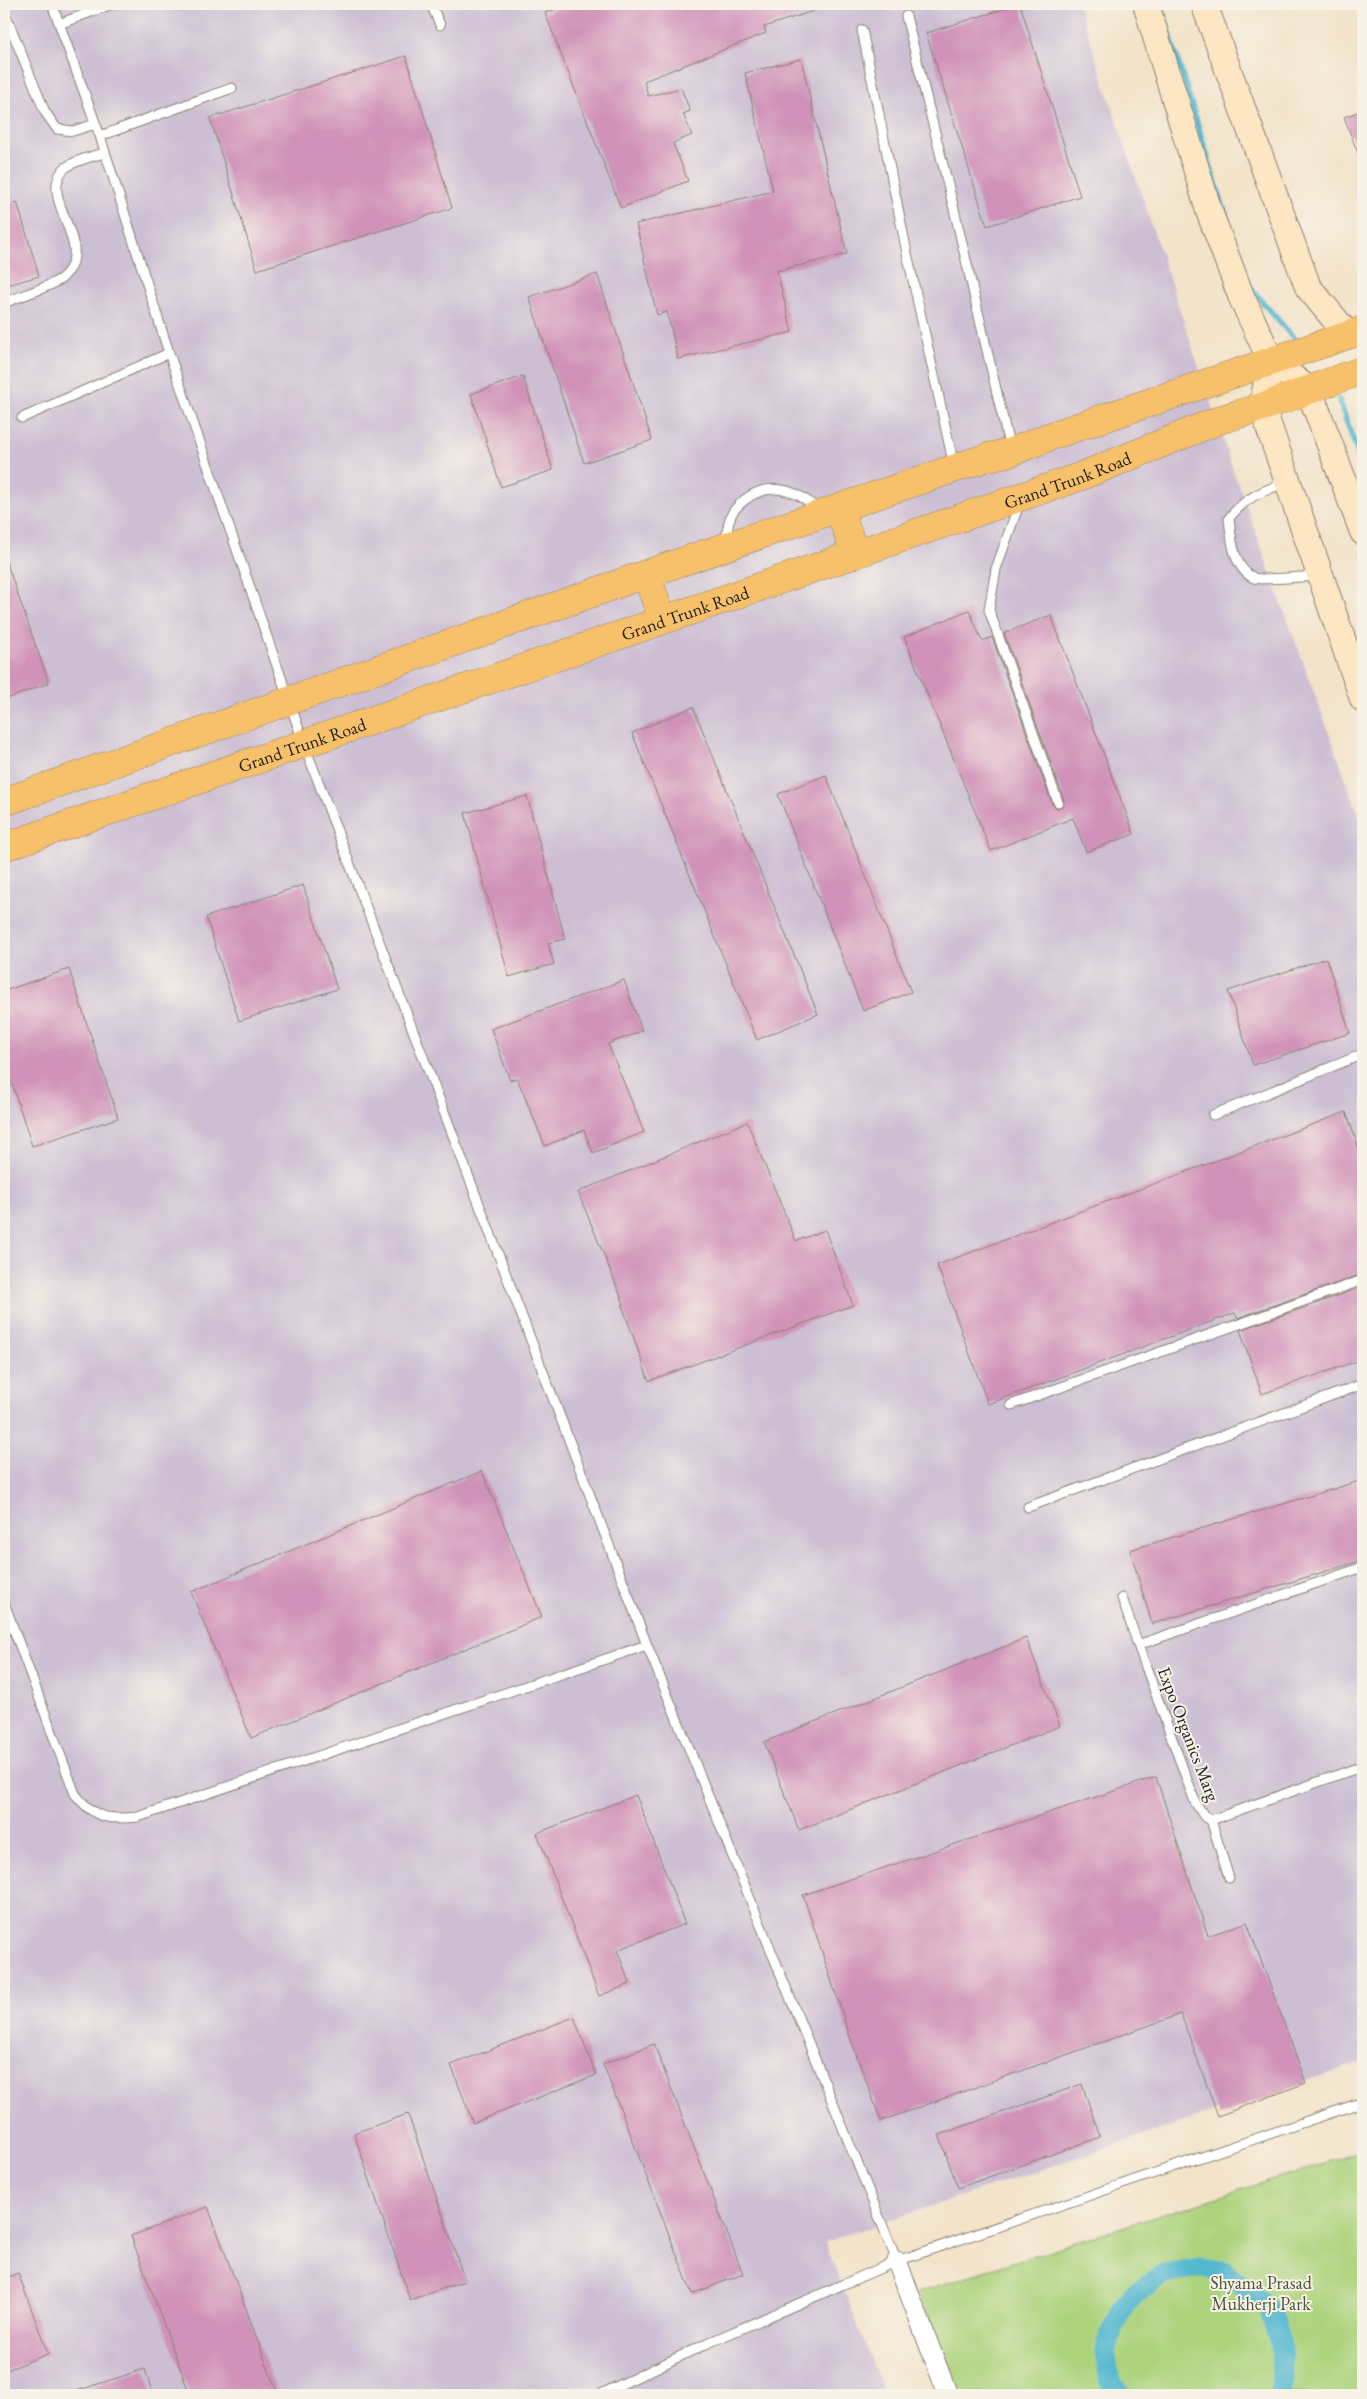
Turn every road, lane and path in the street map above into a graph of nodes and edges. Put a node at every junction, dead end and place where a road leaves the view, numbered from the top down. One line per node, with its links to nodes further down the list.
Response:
1 (52, 4): 8 (lane)
2 (112, 4): 8 (lane)
3 (431, 4): 9 (lane)
4 (1146, 4): 18 (street)
5 (1204, 4): 16 (street)
6 (4, 11): 12 (lane)
7 (906, 16): 23 (lane)
8 (60, 24): 12 (lane)
9 (440, 25)
10 (862, 30): 24 (lane)
11 (232, 88): 13 (lane)
12 (95, 124): 13 (lane)
13 (100, 136): 14 (lane)
14 (105, 152): 15 (lane); 17 (lane)
15 (4, 303)
16 (1356, 333): 18 (highway)
17 (169, 352): 22 (lane); 35 (lane)
18 (1271, 362): 20 (street); 21 (street); 23 (highway)
19 (1363, 370): 20 (highway, Grand Trunk Road)
20 (1309, 390): 21 (highway, Grand Trunk Road); 28 (street)
21 (1262, 408): 25 (street); 26 (highway, Grand Trunk Road)
22 (22, 418)
23 (1011, 452): 24 (highway)
24 (955, 469): 27 (highway)
25 (1288, 482): 32 (street); 32 (lane)
26 (1022, 497): 30 (highway, Grand Trunk Road); 38 (lane)
27 (830, 511): 29 (highway); 29 (lane); 30 (highway)
28 (1363, 532)
29 (726, 546): 31 (highway)
30 (854, 554): 33 (highway, Grand Trunk Road)
31 (646, 574): 33 (highway); 35 (highway)
32 (1319, 576): 34 (street)
33 (663, 620): 36 (highway, Grand Trunk Road)
34 (1363, 698)
35 (289, 701): 36 (lane); 37 (highway)
36 (304, 744): 39 (highway, Grand Trunk Road); 50 (lane)
37 (4, 802)
38 (1058, 802)
39 (4, 847)
40 (1363, 1054): 41 (lane)
41 (1213, 1115)
42 (1363, 1280): 44 (lane)
43 (1363, 1384): 45 (lane)
44 (1011, 1405)
45 (1028, 1507)
46 (1363, 1567): 49 (lane)
47 (1122, 1598): 49 (lane, Expo Organics Marg)
48 (4, 1603): 50 (lane)
49 (1138, 1645): 52 (lane, Expo Organics Marg)
50 (647, 1646): 55 (lane)
51 (1363, 1766): 52 (lane, Expo Organics Marg)
52 (1211, 1820): 53 (lane)
53 (1229, 1878)
54 (1363, 2102): 55 (lane)
55 (897, 2262): 56 (lane); 57 (street)
56 (599, 2395)
57 (948, 2395)

